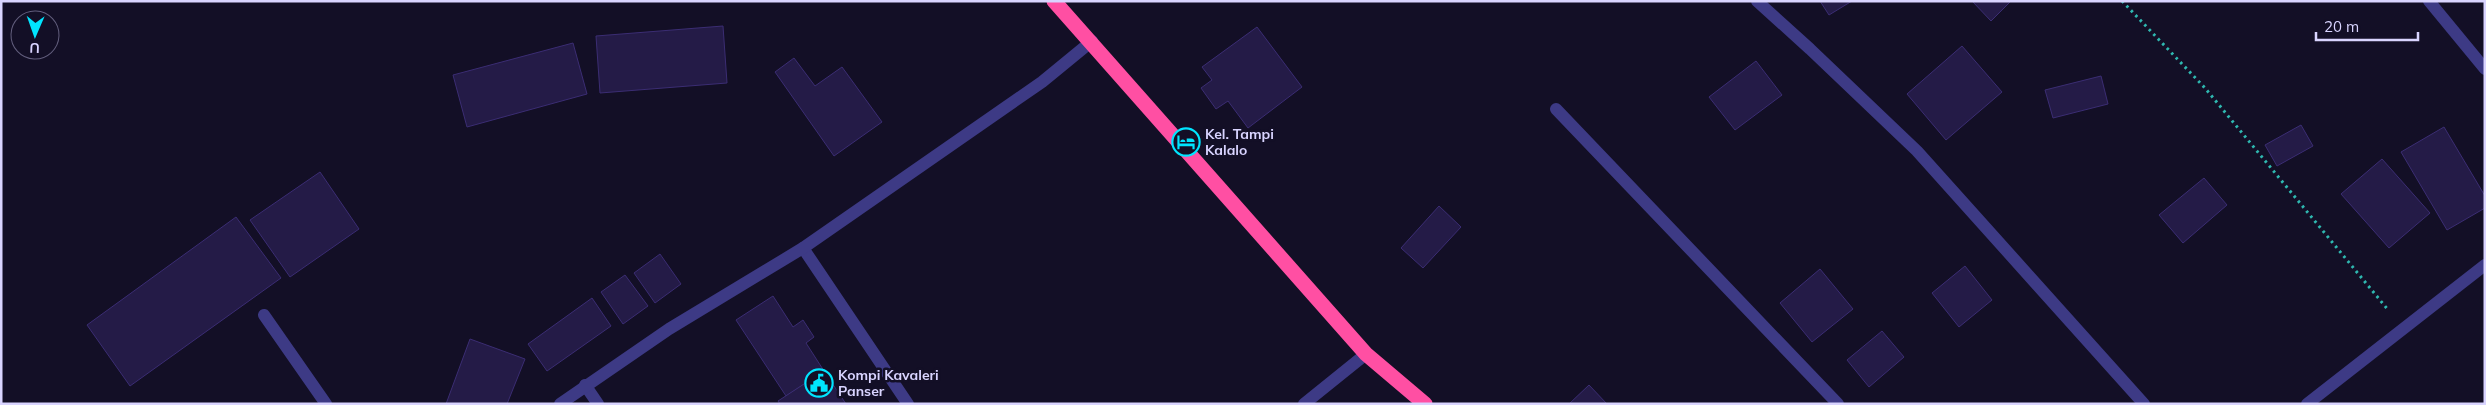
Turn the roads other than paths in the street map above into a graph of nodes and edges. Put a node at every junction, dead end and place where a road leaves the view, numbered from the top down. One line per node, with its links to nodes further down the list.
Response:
1 (1054, 1): 4 (highway)
2 (1757, 1): 19 (street)
3 (2429, 1): 5 (street)
4 (1092, 42): 7 (street); 10 (highway)
5 (2485, 69)
6 (1556, 109): 18 (street)
7 (803, 248): 11 (street); 15 (street)
8 (2485, 265): 20 (street)
9 (264, 314): 12 (street)
10 (1366, 354): 16 (street); 17 (highway)
11 (585, 385): 13 (street); 14 (street)
12 (326, 404)
13 (560, 404)
14 (598, 404)
15 (908, 404)
16 (1304, 404)
17 (1425, 404)
18 (1838, 404)
19 (2144, 404)
20 (2307, 404)

